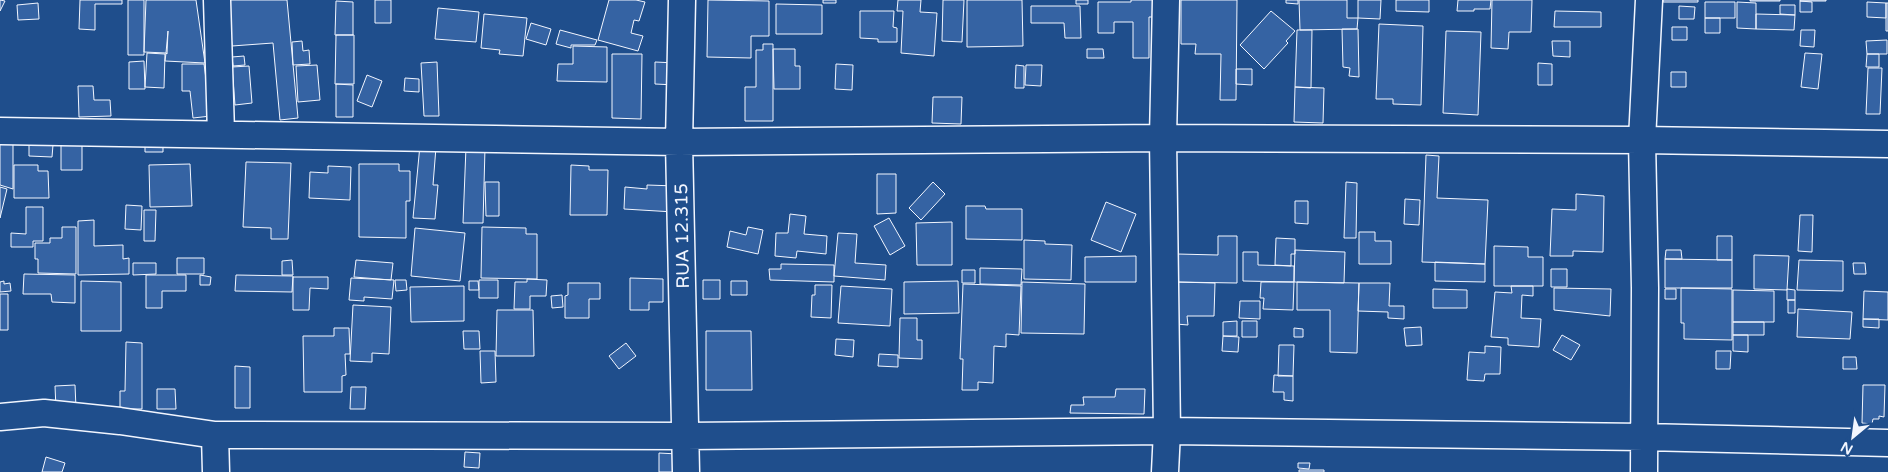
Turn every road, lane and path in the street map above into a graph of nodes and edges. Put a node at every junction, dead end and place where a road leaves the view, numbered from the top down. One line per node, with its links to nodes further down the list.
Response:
1 (217, 0): 6 (street)
2 (682, 0): 9 (street, RUA 12.315)
3 (1166, 0): 7 (street)
4 (1649, 0): 8 (street)
5 (0, 131): 6 (street)
6 (222, 133): 9 (street)
7 (1163, 138): 8 (street); 9 (street); 12 (street)
8 (1642, 140): 10 (street); 15 (street)
9 (679, 142): 14 (street, RUA 12.315)
10 (1888, 144)
11 (0, 417): 13 (street)
12 (1167, 431): 14 (street); 15 (street); 19 (street)
13 (215, 435): 14 (street); 17 (street)
14 (686, 436): 18 (street, RUA 12.315)
15 (1644, 437): 16 (street); 20 (street)
16 (1888, 442)
17 (216, 472)
18 (686, 472)
19 (1166, 472)
20 (1644, 472)

